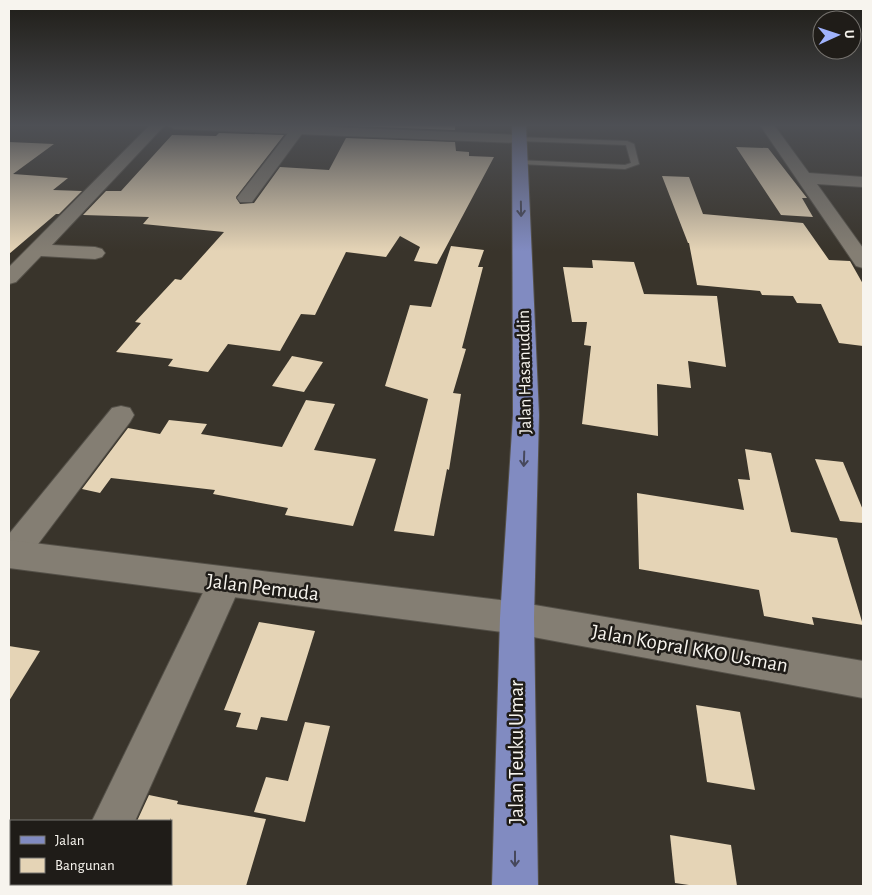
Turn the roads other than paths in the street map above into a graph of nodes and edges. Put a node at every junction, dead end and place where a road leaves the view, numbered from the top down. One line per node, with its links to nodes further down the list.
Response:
1 (117, 167): 9 (street)
2 (269, 167): 8 (street)
3 (520, 167): 16 (main road, Jalan Hasanuddin, one-way to 16)
4 (797, 167): 6 (street)
5 (863, 182): 6 (street)
6 (809, 184): 7 (street); 11 (street)
7 (863, 193)
8 (246, 198)
9 (36, 250): 10 (street); 12 (street)
10 (95, 253)
11 (863, 262)
12 (9, 278)
13 (121, 415): 14 (street)
14 (11, 554): 15 (street, Jalan Pemuda)
15 (225, 582): 16 (street, Jalan Pemuda); 18 (street)
16 (517, 618): 17 (street, Jalan Kopral KKO Usman); 19 (main road, Jalan Teuku Umar, one-way to 19)
17 (863, 680)
18 (113, 820)
19 (515, 886)

